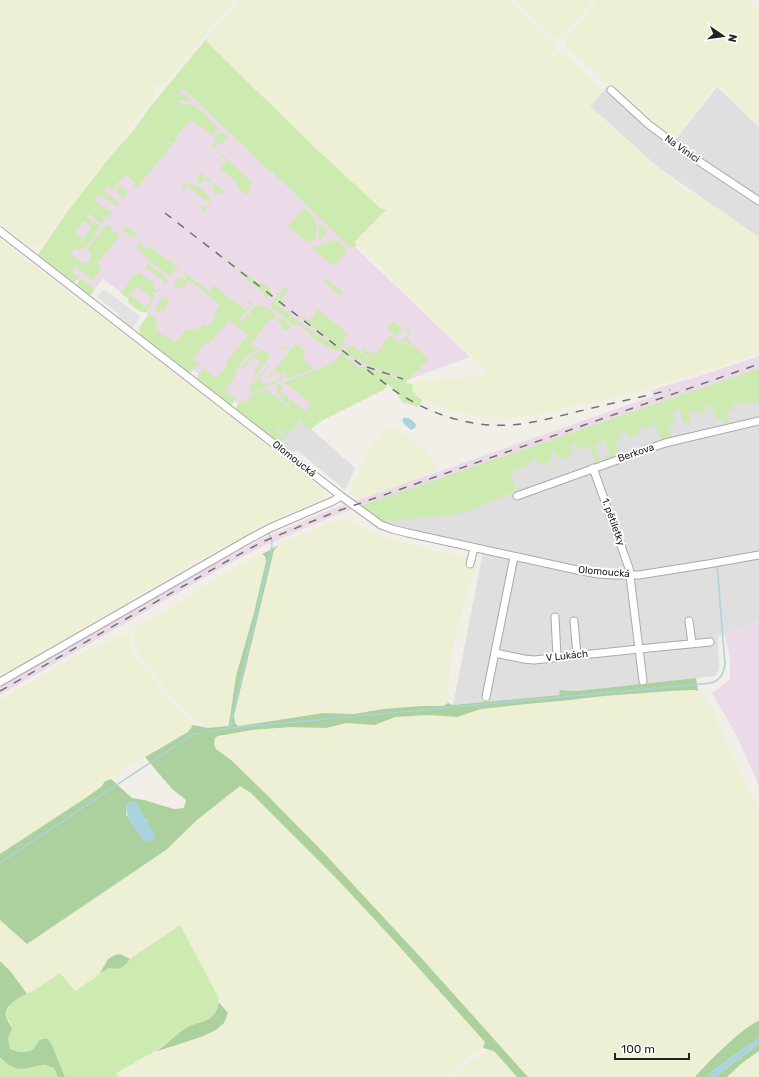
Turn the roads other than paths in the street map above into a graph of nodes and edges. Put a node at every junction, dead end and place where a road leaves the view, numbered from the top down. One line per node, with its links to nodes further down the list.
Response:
1 (611, 90): 2 (street, Na Vinici)
2 (759, 201)
3 (0, 231): 6 (street, Olomoucká)
4 (759, 421): 5 (street, Berkova)
5 (593, 468): 7 (street, Berkova); 12 (street, 1. pětiletky)
6 (341, 496): 8 (street, Olomoucká); 23 (street)
7 (517, 496)
8 (474, 548): 10 (street, Olomoucká); 11 (street)
9 (759, 555): 12 (street, Olomoucká)
10 (514, 557): 12 (street, Olomoucká); 19 (street)
11 (470, 564)
12 (630, 575): 18 (street)
13 (555, 617): 21 (street)
14 (574, 621): 20 (street)
15 (689, 621): 17 (street)
16 (710, 642): 17 (street, V Lukách)
17 (692, 644): 18 (street, V Lukách)
18 (639, 649): 20 (street, V Lukách); 22 (street)
19 (495, 652): 21 (street, V Lukách); 24 (street)
20 (577, 655): 21 (street, V Lukách)
21 (557, 657)
22 (643, 681)
23 (0, 682)
24 (486, 697)

